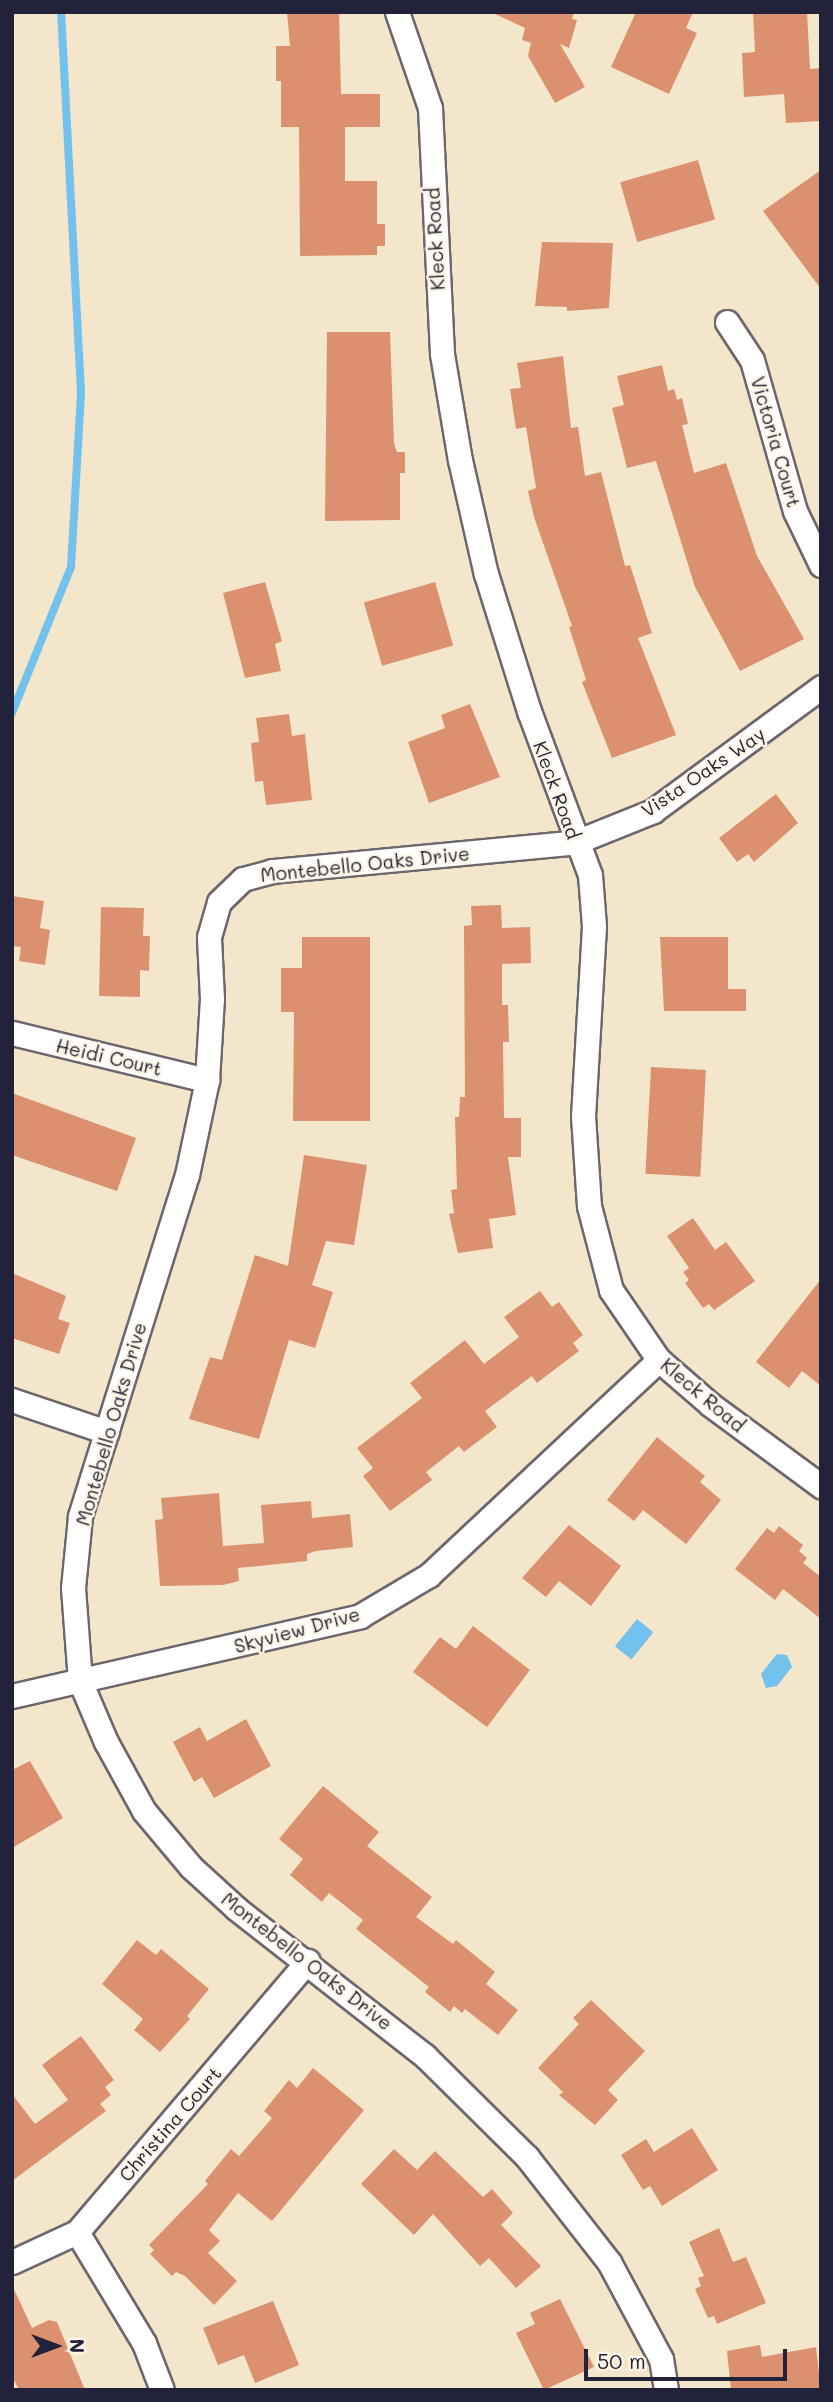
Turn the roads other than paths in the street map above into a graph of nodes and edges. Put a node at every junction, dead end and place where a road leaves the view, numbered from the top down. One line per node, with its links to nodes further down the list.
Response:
1 (397, 12): 5 (street, Kleck Road)
2 (727, 322): 3 (street, Victoria Court)
3 (821, 565)
4 (821, 687): 5 (street, Vista Oaks Way)
5 (576, 842): 7 (street, Montebello Oaks Drive); 8 (street, Kleck Road)
6 (12, 1033): 7 (street, Heidi Court)
7 (207, 1080): 10 (street, Montebello Oaks Drive)
8 (659, 1360): 11 (street, Kleck Road); 12 (street, Skyview Drive)
9 (12, 1400): 10 (street)
10 (107, 1432): 12 (street, Montebello Oaks Drive)
11 (821, 1486)
12 (80, 1681): 13 (street, Skyview Drive); 14 (street, Montebello Oaks Drive)
13 (12, 1696)
14 (308, 1961): 15 (street, Christina Court); 18 (street, Montebello Oaks Drive)
15 (77, 2232): 16 (street, Christina Court); 17 (street)
16 (12, 2262)
17 (162, 2390)
18 (666, 2390)

